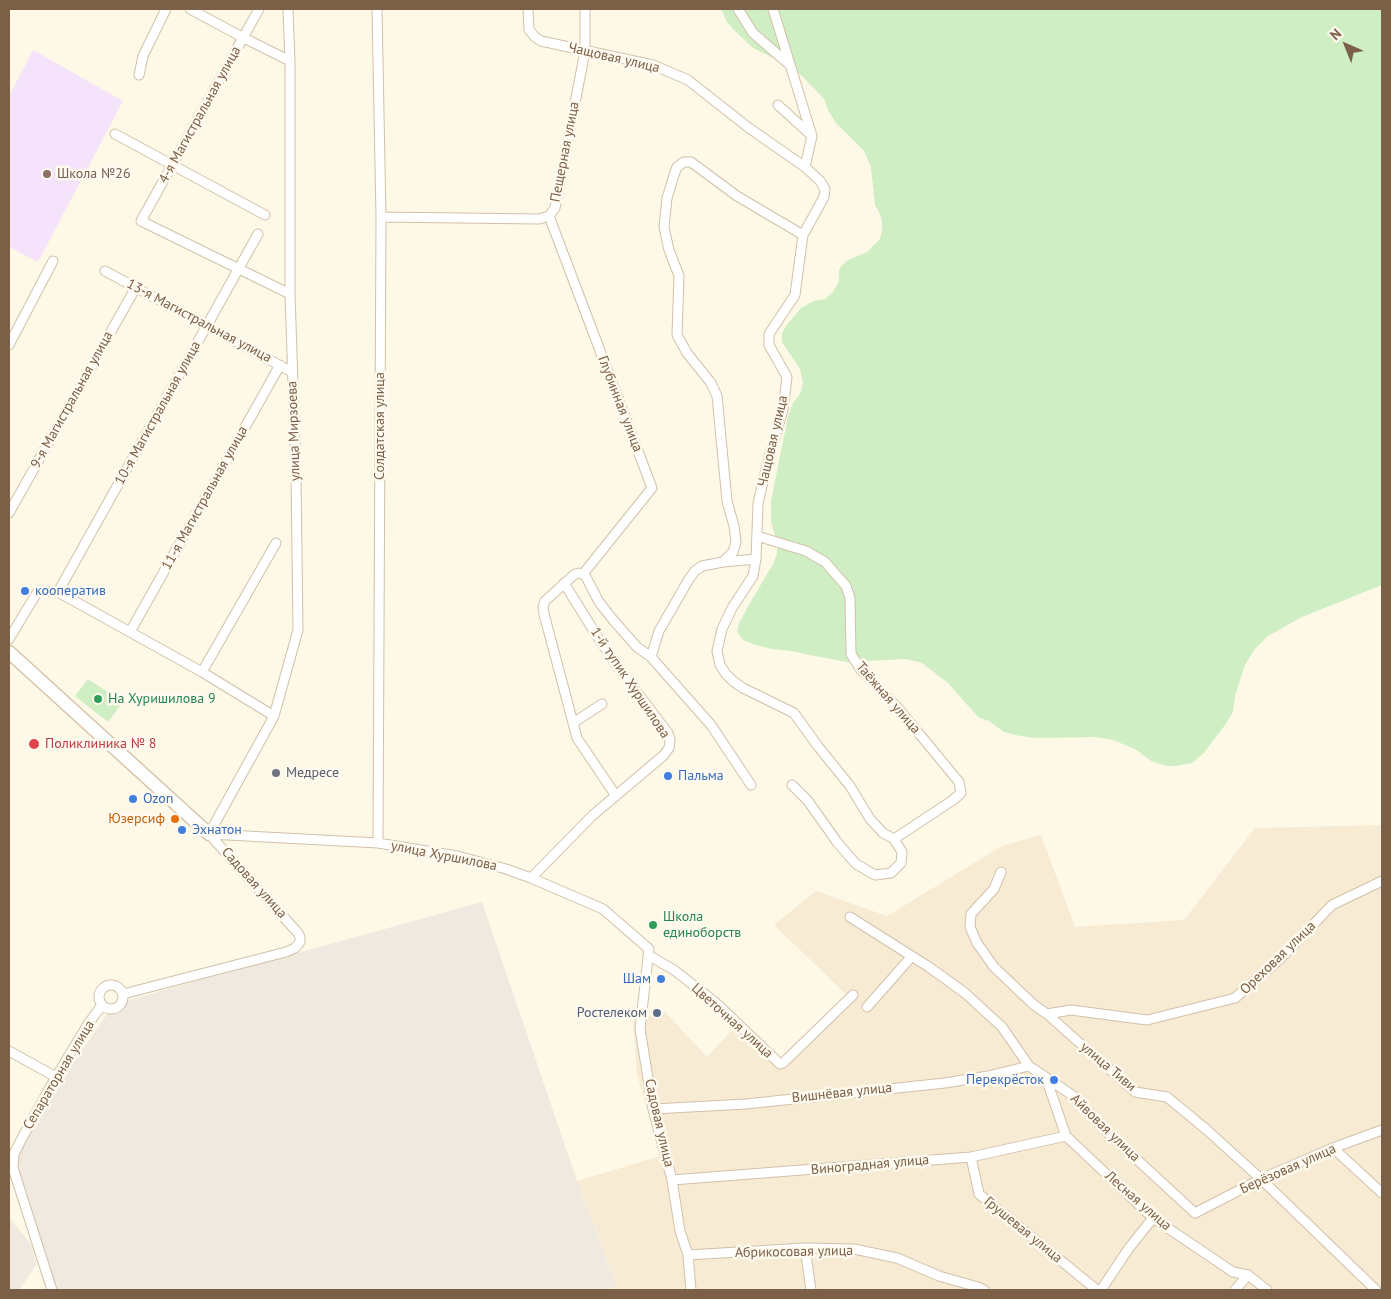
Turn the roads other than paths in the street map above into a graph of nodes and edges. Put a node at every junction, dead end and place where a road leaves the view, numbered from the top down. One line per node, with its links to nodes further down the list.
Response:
1 (166, 9): 14 (street)
2 (190, 9): 10 (street)
3 (259, 9): 10 (street, 4-я Магистральная улица)
4 (288, 9): 12 (street, улица Мирзоева)
5 (377, 9): 22 (street, Солдатская улица)
6 (528, 9): 11 (street, Чащовая улица)
7 (585, 9): 11 (street, Пещерная улица)
8 (738, 9): 13 (street)
9 (773, 9): 13 (street)
10 (244, 38): 12 (street); 18 (street, 4-я Магистральная улица)
11 (585, 51): 19 (street, Чащовая улица); 21 (street, Пещерная улица)
12 (290, 61): 29 (street, улица Мирзоева)
13 (790, 65): 17 (street)
14 (139, 75)
15 (778, 105): 17 (street)
16 (115, 134): 18 (street)
17 (812, 136): 19 (street)
18 (172, 165): 20 (street); 26 (street, 4-я Магистральная улица)
19 (805, 167): 24 (street, Чащовая улица)
20 (265, 214)
21 (549, 216): 22 (street, Пещерная улица); 39 (street, Глубинная улица)
22 (381, 217): 55 (street, Солдатская улица)
23 (258, 234): 26 (street, 10-я Магистральная улица)
24 (803, 235): 35 (street, Чащовая улица); 38 (street)
25 (53, 261): 31 (street)
26 (239, 269): 29 (street); 30 (street, 10-я Магистральная улица)
27 (105, 271): 28 (street, 13-я Магистральная улица)
28 (136, 287): 30 (street, 13-я Магистральная улица); 34 (street, 9-я Магистральная улица)
29 (290, 294): 33 (street, улица Мирзоева)
30 (207, 326): 32 (street, 13-я Магистральная улица); 41 (street, 10-я Магистральная улица)
31 (9, 345)
32 (280, 365): 33 (street, 13-я Магистральная улица); 42 (street, 11-я Магистральная улица)
33 (292, 372): 48 (street, улица Мирзоева)
34 (9, 513)
35 (757, 536): 37 (street, Чащовая улица); 54 (street, Таёжная улица)
36 (276, 543): 46 (street)
37 (756, 559): 38 (street); 54 (street, Чащовая улица)
38 (723, 562): 45 (street)
39 (583, 574): 40 (street); 45 (street, 1-й тупик Хуршилова)
40 (564, 583): 49 (street); 52 (street, 1-й тупик Хуршилова)
41 (58, 592): 42 (street); 43 (street)
42 (130, 632): 46 (street)
43 (9, 639)
44 (9, 652): 53 (street)
45 (651, 657): 51 (street, 1-й тупик Хуршилова)
46 (202, 672): 48 (street)
47 (602, 704): 49 (street)
48 (274, 716): 53 (street, улица Мирзоева)
49 (573, 723): 52 (street)
50 (792, 784): 54 (street)
51 (752, 785)
52 (616, 796): 57 (street, 1-й тупик Хуршилова)
53 (209, 834): 55 (street, улица Хуршилова); 62 (street, Садовая улица)
54 (894, 839)
55 (378, 843): 57 (street, улица Хуршилова)
56 (1001, 872): 66 (street, улица Тиви)
57 (531, 878): 60 (street, улица Хуршилова)
58 (1382, 881): 66 (street, Ореховая улица)
59 (850, 917): 61 (street, Айвовая улица)
60 (648, 956): 63 (street, Цветочная улица); 71 (street, Садовая улица)
61 (912, 956): 65 (street); 68 (street, Айвовая улица)
62 (123, 994): 64 (street); 64 (street)
63 (853, 995)
64 (102, 1006): 69 (street, Сепараторная улица)
65 (866, 1007)
66 (1047, 1014): 76 (street, улица Тиви)
67 (9, 1052): 69 (street)
68 (1030, 1066): 70 (street, Айвовая улица); 71 (street, Вишнёвая улица)
69 (56, 1077): 84 (street, Сепараторная улица)
70 (1046, 1078): 73 (street, Лесная улица); 79 (street, Айвовая улица)
71 (653, 1109): 77 (street, Садовая улица)
72 (1382, 1130): 74 (street, Берёзовая улица)
73 (1066, 1136): 75 (street, Виноградная улица); 80 (street, Лесная улица)
74 (1333, 1148): 76 (street, Берёзовая улица); 78 (street)
75 (972, 1156): 77 (street, Виноградная улица); 88 (street, Грушевая улица)
76 (1261, 1179): 79 (street, Берёзовая улица); 91 (street, улица Тиви)
77 (672, 1180): 82 (street, Садовая улица)
78 (1382, 1193)
79 (1195, 1213)
80 (1153, 1218): 83 (street, Лесная улица); 88 (street)
81 (806, 1248): 82 (street, Абрикосовая улица); 86 (street); 87 (street, Абрикосовая улица)
82 (688, 1255): 85 (street, Садовая улица)
83 (1248, 1275): 89 (street); 90 (street, Лесная улица)
84 (52, 1290)
85 (691, 1290)
86 (811, 1290)
87 (984, 1290)
88 (1099, 1290)
89 (1235, 1290)
90 (1266, 1290)
91 (1376, 1290)

